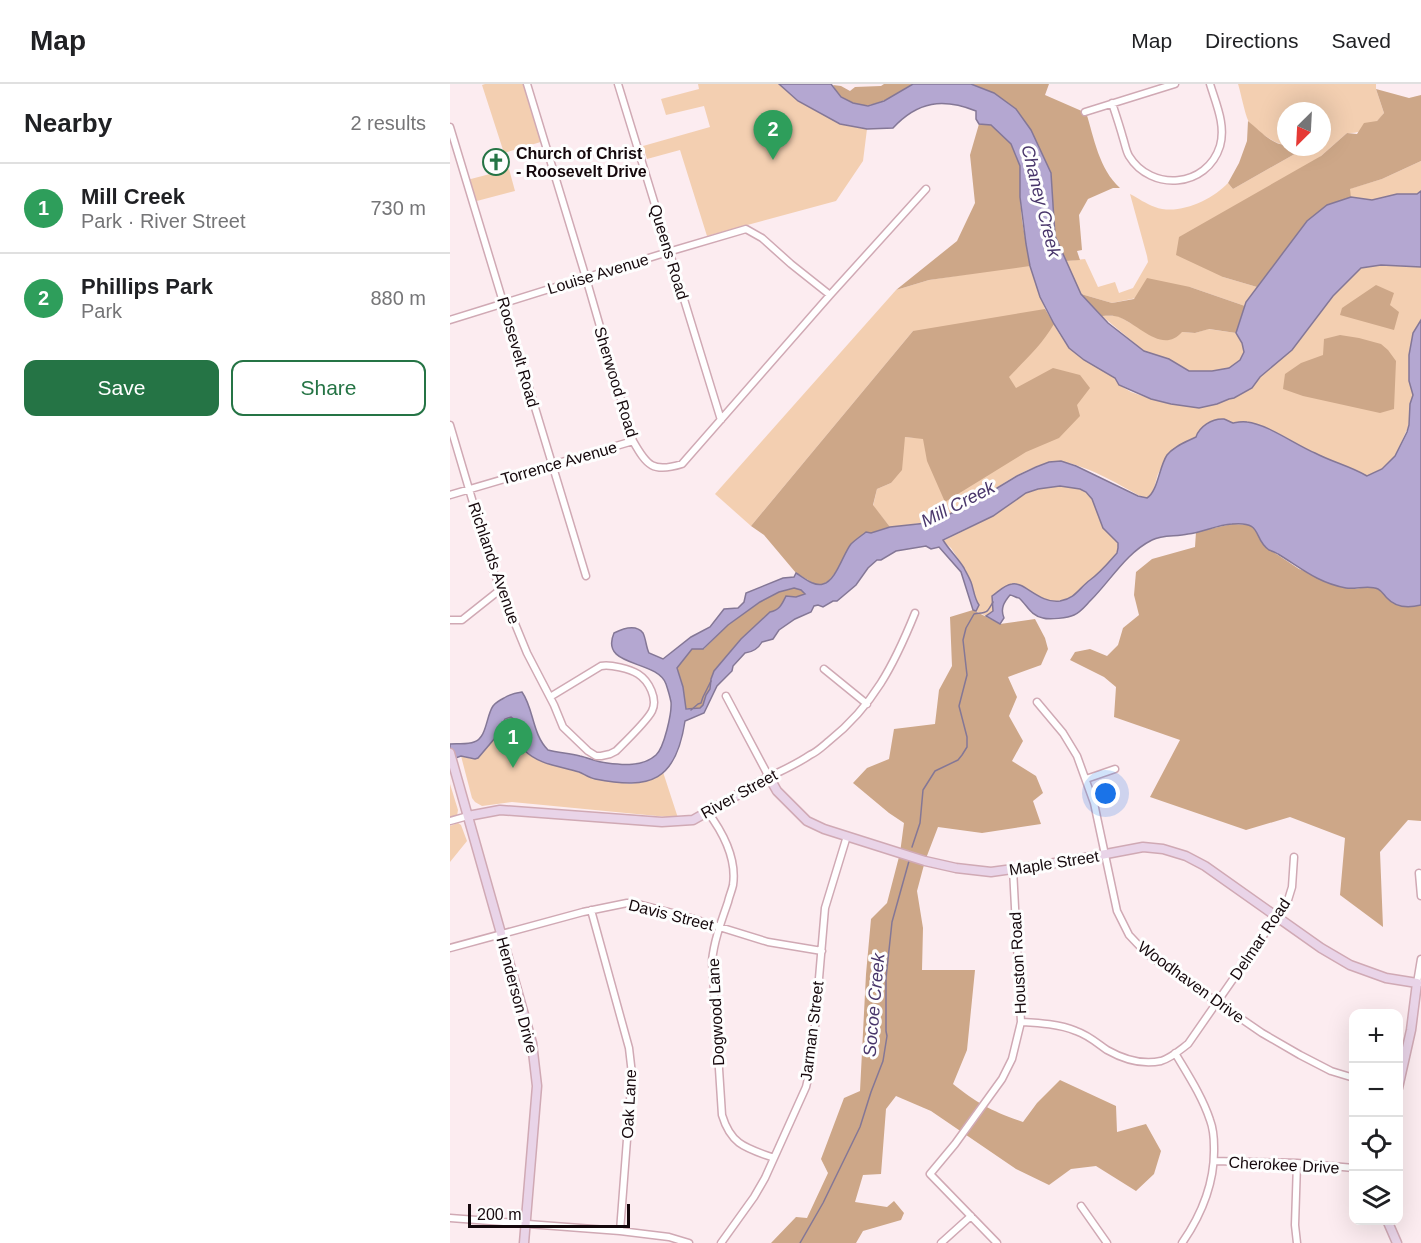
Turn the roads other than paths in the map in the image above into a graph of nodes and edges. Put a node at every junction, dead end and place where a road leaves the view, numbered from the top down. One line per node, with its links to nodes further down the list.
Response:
1 (527, 84): 10 (street, Sherwood Road)
2 (618, 84): 9 (street, Queens Road)
3 (1175, 84): 5 (street)
4 (1210, 84): 5 (street)
5 (1112, 103): 6 (street)
6 (1084, 112)
7 (450, 127): 12 (street, Roosevelt Road)
8 (926, 189): 11 (street, Sherwood Road)
9 (668, 252): 10 (street, Louise Avenue); 11 (street, Louise Avenue); 14 (street, Queens Road)
10 (586, 278): 12 (street, Louise Avenue); 16 (street, Sherwood Road)
11 (830, 295): 14 (street, Sherwood Road)
12 (504, 303): 13 (street, Louise Avenue); 17 (street, Roosevelt Road)
13 (450, 320)
14 (721, 420): 16 (street, Sherwood Road)
15 (450, 425): 18 (street, Richlands Avenue)
16 (633, 441): 17 (street, Torrence Avenue)
17 (551, 464): 18 (street, Torrence Avenue); 20 (street, Roosevelt Road)
18 (469, 489): 19 (street, Torrence Avenue); 21 (street, Richlands Avenue)
19 (450, 495)
20 (586, 576)
21 (501, 589): 23 (street); 26 (street, Richlands Avenue)
22 (915, 613): 28 (street, River Street)
23 (450, 620)
24 (824, 669): 28 (street)
25 (726, 696): 31 (street, Maple Street)
26 (550, 697): 26 (street, Richlands Avenue)
27 (1037, 702): 32 (street, Woodhaven Drive)
28 (867, 704): 31 (street, River Street)
29 (450, 753): 34 (street, Henderson Drive)
30 (1115, 769): 32 (street)
31 (769, 777): 33 (street, River Street); 36 (street, Maple Street)
32 (1086, 779): 37 (street, Woodhaven Drive)
33 (707, 811): 34 (street, River Street); 44 (street, Dogwood Lane)
34 (468, 816): 35 (street, River Street); 45 (street, Henderson Drive)
35 (450, 821)
36 (847, 836): 39 (street, Maple Street); 47 (street, Jarman Street)
37 (1105, 855): 39 (street, Maple Street); 43 (street, Maple Street); 50 (street, Woodhaven Drive)
38 (1294, 857): 43 (street, Delmar Road)
39 (1013, 869): 51 (street, Houston Road)
40 (1419, 873): 41 (street)
41 (1421, 896)
42 (591, 910): 44 (street, Davis Street); 45 (street, Davis Street); 64 (street, Oak Lane)
43 (1277, 917): 49 (street, Maple Street); 50 (street, Delmar Road)
44 (720, 927): 47 (street, Davis Street); 55 (street, Dogwood Lane)
45 (501, 934): 46 (street, Davis Street); 62 (street, Henderson Drive)
46 (450, 948)
47 (822, 951): 55 (street, Jarman Street)
48 (1421, 959): 49 (street)
49 (1419, 983): 53 (street)
50 (1217, 1003): 52 (street, Delmar Road); 54 (street, Woodhaven Drive)
51 (1021, 1022): 52 (street, Delmar Road); 60 (street, Houston Road)
52 (1175, 1053): 56 (street)
53 (1403, 1066)
54 (1349, 1077)
55 (774, 1158): 67 (street, Jarman Street)
56 (1214, 1161): 57 (street, Cherokee Drive); 71 (street)
57 (1297, 1163): 58 (street, Cherokee Drive); 72 (street)
58 (1349, 1168)
59 (1081, 1206): 70 (street)
60 (971, 1216): 68 (street); 69 (street)
61 (450, 1218): 62 (street)
62 (526, 1224): 64 (street); 65 (street, Henderson Drive)
63 (1389, 1225): 73 (street)
64 (620, 1231): 66 (street)
65 (524, 1243)
66 (689, 1243)
67 (721, 1243)
68 (941, 1243)
69 (997, 1243)
70 (1107, 1243)
71 (1182, 1243)
72 (1297, 1243)
73 (1397, 1243)

